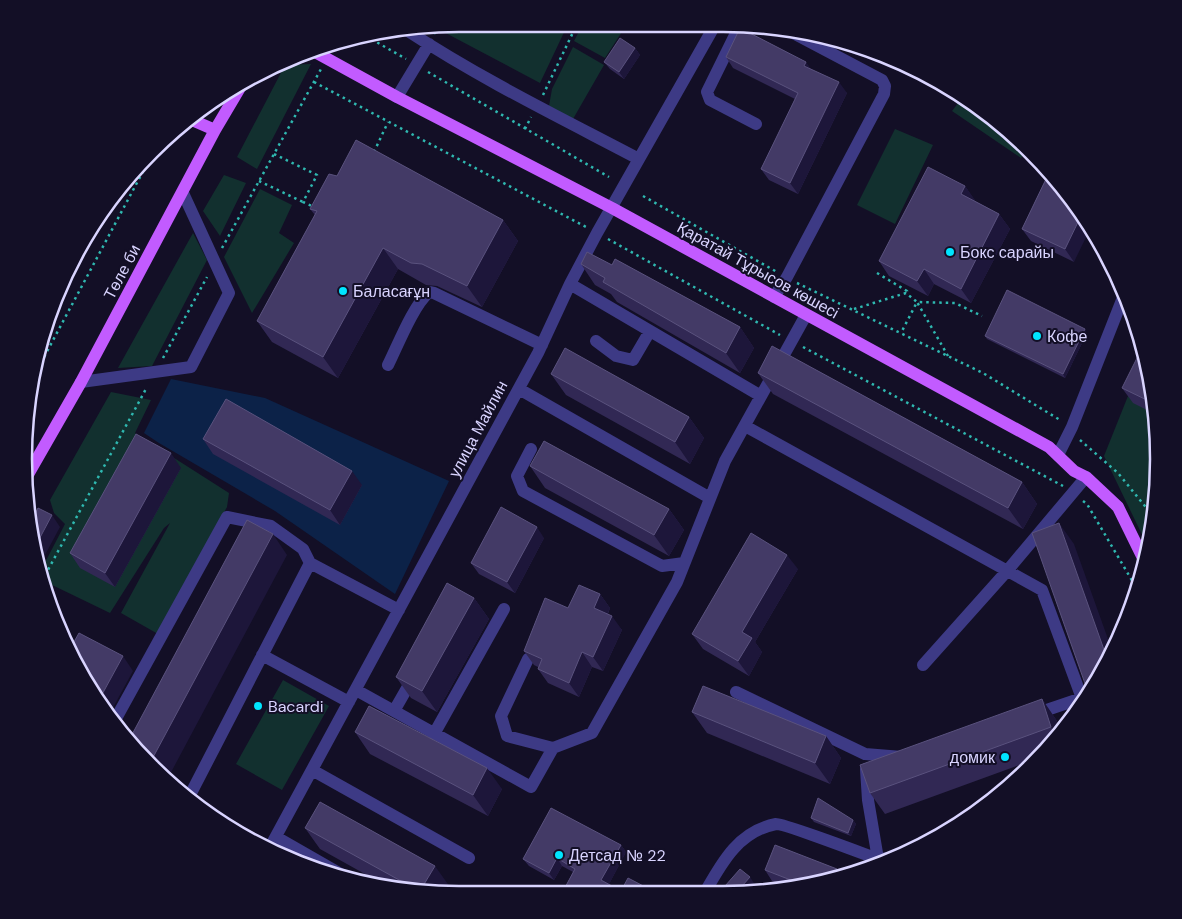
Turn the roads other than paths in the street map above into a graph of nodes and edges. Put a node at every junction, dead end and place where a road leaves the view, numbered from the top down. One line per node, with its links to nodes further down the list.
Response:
1 (710, 32): 12 (street, улица Майлин)
2 (736, 33): 10 (street)
3 (414, 35): 5 (street)
4 (810, 42): 16 (street)
5 (428, 44): 8 (street); 12 (street)
6 (321, 56): 8 (main road, Қаратай Тұрысов көшесі)
7 (235, 97): 11 (main road, Төле би)
8 (397, 97): 14 (main road, Қаратай Тұрысов көшесі)
9 (198, 123): 11 (main road)
10 (756, 124)
11 (215, 130): 13 (main road, Төле би)
12 (639, 159): 14 (street, улица Майлин)
13 (183, 193): 23 (main road, Төле би); 23 (street)
14 (612, 208): 15 (street, улица Майлин); 16 (main road, Қаратай Тұрысов көшесі)
15 (570, 284): 19 (street); 21 (street, улица Майлин)
16 (774, 297): 18 (main road, Қаратай Тұрысов көшесі)
17 (1120, 304): 28 (street)
18 (806, 315): 25 (street); 28 (main road, Қаратай Тұрысов көшесі)
19 (650, 331): 20 (street); 25 (street)
20 (596, 341)
21 (542, 345): 22 (street); 24 (street, улица Майлин)
22 (388, 365)
23 (81, 382): 29 (main road, Төле би)
24 (519, 389): 31 (street); 37 (street, улица Майлин)
25 (761, 396): 26 (street)
26 (744, 426): 31 (street); 35 (street)
27 (531, 449): 34 (street)
28 (1058, 455): 30 (main road, Қаратай Тұрысов көшесі)
29 (32, 467)
30 (1086, 477): 32 (main road, Қаратай Тұрысов көшесі); 35 (street)
31 (710, 498): 34 (street)
32 (1139, 551)
33 (310, 563): 37 (street); 38 (street); 48 (street)
34 (684, 563): 51 (street)
35 (1007, 571): 41 (street); 44 (street)
36 (504, 609): 50 (street)
37 (399, 610): 42 (street, улица Майлин)
38 (262, 655): 45 (street); 55 (street)
39 (528, 659): 51 (street)
40 (420, 665): 47 (street)
41 (923, 666)
42 (356, 690): 45 (street, улица Майлин); 47 (street)
43 (736, 692): 52 (street)
44 (1080, 694)
45 (349, 702): 54 (street, улица Майлин)
46 (1074, 703): 49 (street)
47 (394, 711): 50 (street)
48 (118, 715)
49 (1018, 720)
50 (434, 734): 51 (street)
51 (553, 748)
52 (865, 754): 53 (street); 59 (street)
53 (916, 755)
54 (312, 770): 56 (street, улица Майлин); 58 (street)
55 (192, 792)
56 (276, 837): 57 (street, улица Майлин); 61 (street)
57 (273, 843)
58 (469, 858)
59 (876, 858)
60 (870, 860): 62 (street)
61 (324, 865)
62 (708, 886)

